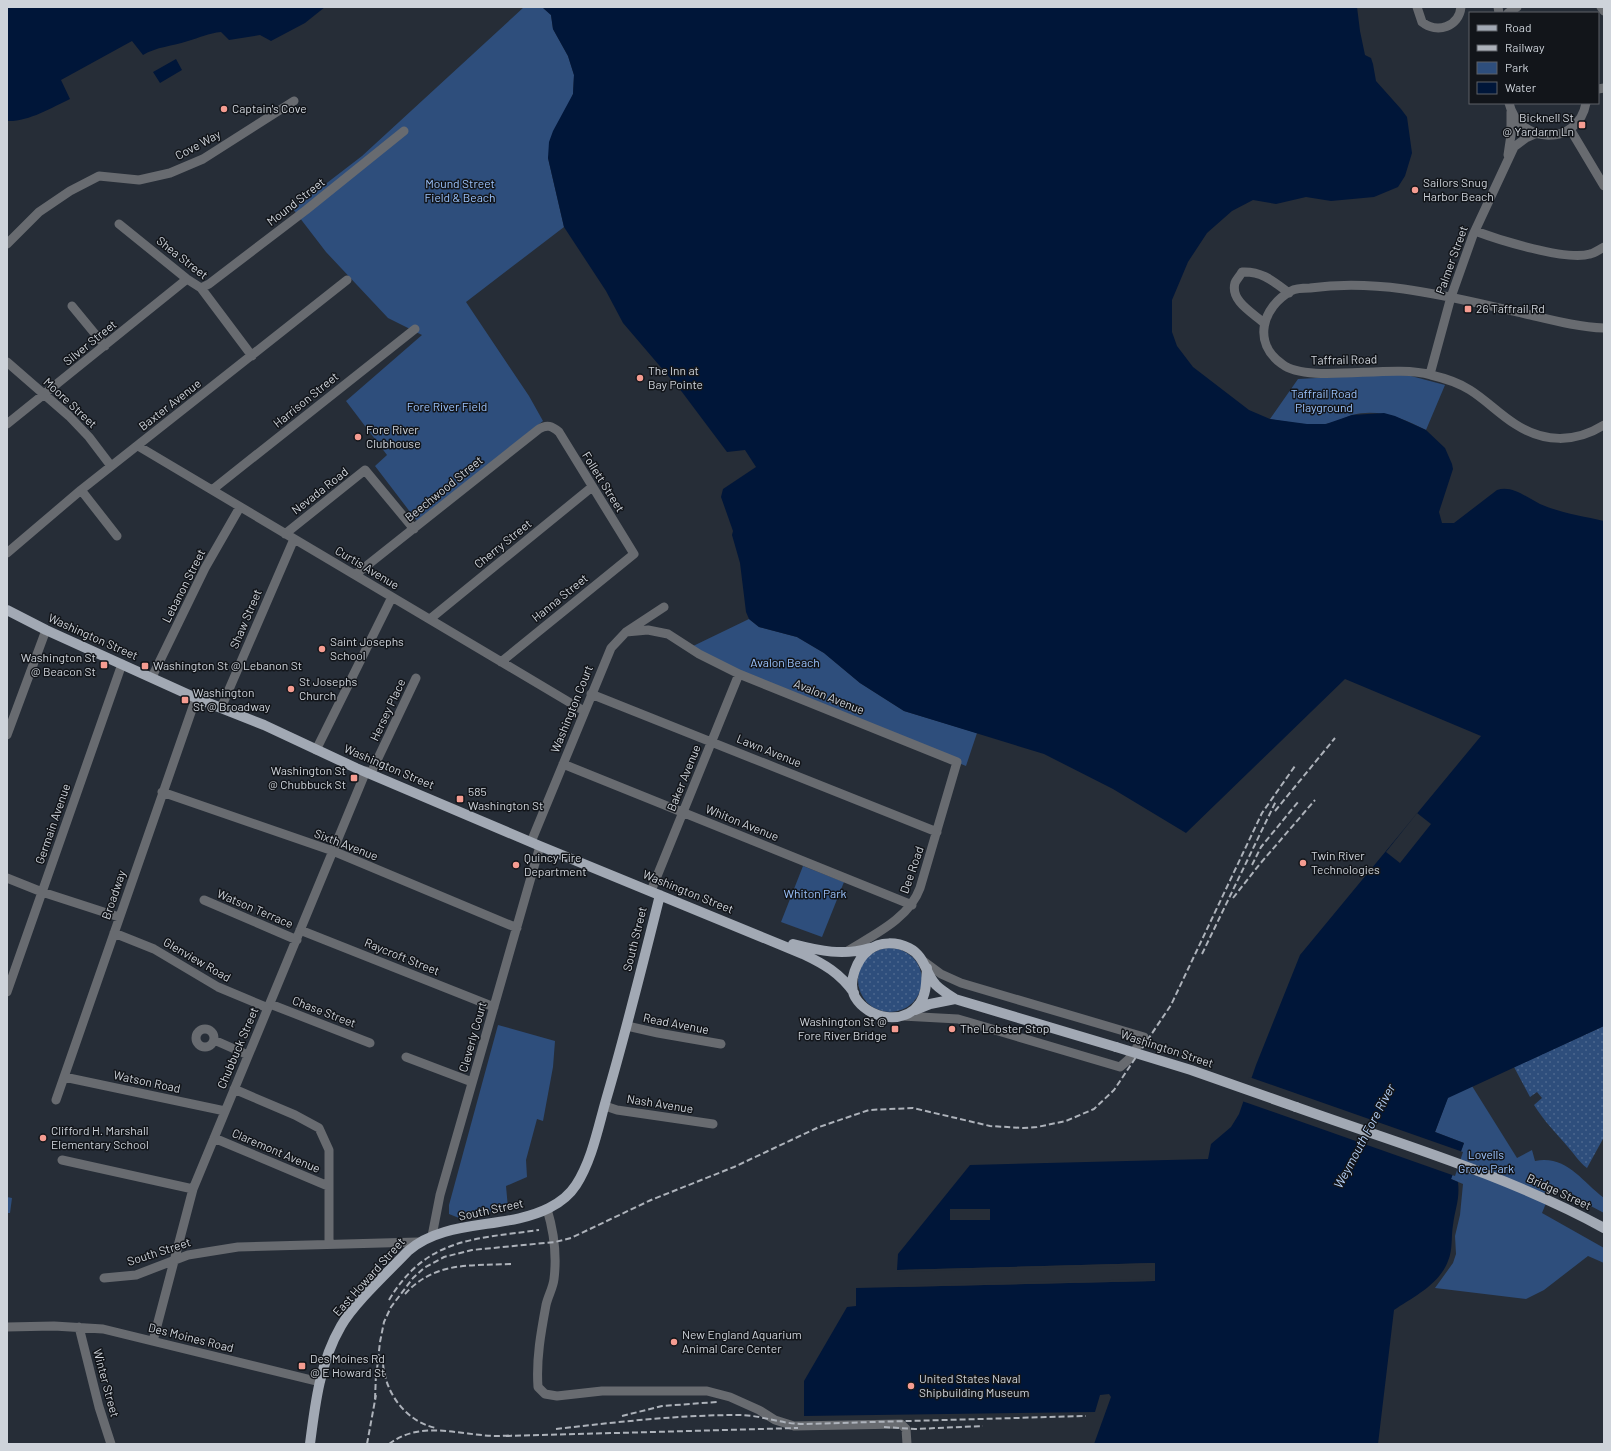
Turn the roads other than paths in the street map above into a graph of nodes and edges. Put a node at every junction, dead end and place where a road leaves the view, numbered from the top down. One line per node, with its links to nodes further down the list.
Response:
1 (1417, 7): 2 (street)
2 (1461, 7)
3 (1601, 7): 4 (street)
4 (1604, 11)
5 (294, 100): 15 (street, Cove Way)
6 (1586, 104): 8 (street)
7 (1510, 107): 10 (street); 11 (street, Palmer Street)
8 (1570, 129): 10 (street); 12 (street)
9 (404, 131): 19 (street, Mound Street)
10 (1535, 134): 11 (street, Palmer Street)
11 (1507, 158): 14 (street, Palmer Street)
12 (1604, 186)
13 (119, 224): 17 (street, Shea Street)
14 (1475, 231): 16 (street); 21 (street, Palmer Street)
15 (7, 244)
16 (1604, 247)
17 (187, 280): 19 (street, Shea Street); 26 (street, Silver Street)
18 (347, 280): 27 (street, Baxter Avenue)
19 (201, 288): 27 (street, Shea Street)
20 (1288, 293): 21 (street); 23 (street); 23 (street)
21 (1451, 297): 24 (street); 29 (street, Palmer Street)
22 (72, 306): 26 (street)
23 (1264, 323): 29 (street, Taffrail Road)
24 (1604, 328)
25 (415, 329): 38 (street, Harrison Street)
26 (104, 346): 30 (street, Silver Street)
27 (252, 356): 34 (street, Baxter Avenue)
28 (7, 362): 30 (street, Moore Street)
29 (1430, 374): 33 (street, Taffrail Road)
30 (44, 395): 31 (street, Silver Street); 35 (street, Moore Street)
31 (7, 424)
32 (550, 425): 36 (street, Follett Street); 40 (street, Beechwood Street)
33 (1604, 425)
34 (138, 446): 35 (street, Baxter Avenue); 38 (street, Curtis Avenue)
35 (111, 466): 37 (street, Baxter Avenue)
36 (592, 487): 45 (street, Follett Street); 50 (street, Cherry Street)
37 (81, 490): 42 (street); 44 (street, Baxter Avenue)
38 (212, 490): 39 (street, Curtis Avenue)
39 (240, 506): 41 (street, Curtis Avenue); 56 (street, Lebanon Street)
40 (414, 529): 41 (street, Nevada Road); 46 (street, Beechwood Street)
41 (285, 534): 43 (street, Curtis Avenue)
42 (117, 536)
43 (294, 539): 46 (street, Curtis Avenue); 60 (street, Shaw Street)
44 (8, 552)
45 (634, 554): 53 (street, Hanna Street)
46 (355, 575): 47 (street, Curtis Avenue)
47 (392, 597): 50 (street, Curtis Avenue); 65 (street)
48 (664, 607): 52 (street, Washington Court)
49 (7, 610): 51 (main road, Washington Street)
50 (430, 620): 53 (street, Curtis Avenue)
51 (46, 630): 54 (main road, Washington Street); 62 (street)
52 (626, 632): 55 (street, Avalon Avenue); 58 (street, Washington Court)
53 (501, 662): 61 (street, Curtis Avenue)
54 (122, 664): 56 (main road, Washington Street); 75 (street, Germain Avenue)
55 (739, 674): 64 (street, Baker Avenue); 66 (street, Avalon Avenue)
56 (152, 678): 59 (main road, Washington Street)
57 (416, 678): 68 (street, Hersey Place)
58 (591, 694): 61 (street, Washington Court); 64 (street, Lawn Avenue)
59 (196, 698): 60 (main road, Washington Street); 69 (street, Broadway)
60 (221, 708): 65 (main road, Washington Street)
61 (584, 711): 67 (street, Washington Court)
62 (8, 725): 63 (street)
63 (7, 735)
64 (712, 741): 70 (street, Baker Avenue); 71 (street, Lawn Avenue)
65 (316, 750): 68 (main road, Washington Street)
66 (957, 762): 71 (street, Dee Road)
67 (563, 764): 70 (street, Whiton Avenue); 72 (street, Washington Court)
68 (369, 772): 72 (main road, Washington Street); 73 (street, Chubbuck Street)
69 (162, 792): 73 (street, Sixth Avenue); 79 (street, Broadway)
70 (683, 812): 76 (street, Baker Avenue); 78 (street, Whiton Avenue)
71 (937, 832): 78 (street, Dee Road)
72 (536, 844): 76 (main road, Washington Street); 80 (street, Cleverly Court)
73 (333, 852): 80 (street, Sixth Avenue); 81 (street, Chubbuck Street)
74 (7, 878): 75 (street)
75 (42, 892): 79 (street); 88 (street, Germain Avenue)
76 (655, 893): 83 (main road, Washington Street); 95 (main road, South Street)
77 (204, 900): 84 (street, Watson Terrace)
78 (912, 905): 86 (street, Dee Road)
79 (119, 917): 82 (street, Broadway)
80 (517, 928): 93 (street, Cleverly Court)
81 (300, 930): 84 (street, Chubbuck Street); 93 (street, Raycroft Street)
82 (114, 933): 92 (street, Glenview Road); 101 (street, Broadway)
83 (766, 937): 86 (main road, Washington Street); 90 (main road, Washington Street)
84 (297, 940): 92 (street, Chubbuck Street)
85 (872, 947): 86 (main road, Washington Street); 87 (main road); 90 (main road)
86 (845, 953)
87 (924, 963): 91 (main road, Washington Street); 94 (main road); 94 (street)
88 (11, 971): 89 (street, Germain Avenue)
89 (7, 992)
90 (854, 993): 94 (main road)
91 (956, 999): 94 (main road, Washington Street); 108 (main road, Washington Street, bridge)
92 (269, 1006): 97 (street, Chase Street); 99 (street, Chubbuck Street)
93 (494, 1007): 102 (street, Cleverly Court)
94 (906, 1014)
95 (627, 1026): 98 (street, Read Avenue); 105 (main road, South Street)
96 (214, 1040): 99 (street)
97 (370, 1043)
98 (722, 1044)
99 (248, 1055): 103 (street, Chubbuck Street)
100 (406, 1057): 102 (street)
101 (64, 1077): 104 (street, Broadway); 106 (street, Watson Road)
102 (472, 1082): 115 (street, Cleverly Court)
103 (234, 1089): 106 (street, Chubbuck Street); 111 (street)
104 (56, 1100)
105 (604, 1106): 107 (street, Nash Avenue); 113 (main road, South Street)
106 (225, 1111): 109 (street, Chubbuck Street)
107 (713, 1124)
108 (1368, 1133): 114 (main road, Bridge Street)
109 (214, 1138): 111 (street, Claremont Avenue); 112 (street, Chubbuck Street)
110 (62, 1160): 112 (street)
111 (328, 1186): 117 (street)
112 (193, 1189): 118 (street, Chubbuck Street)
113 (547, 1209): 115 (main road, South Street); 126 (street)
114 (1604, 1228)
115 (432, 1236): 116 (main road, South Street)
116 (418, 1242): 117 (street, South Street); 123 (main road, East Howard Street)
117 (329, 1244): 118 (street, South Street)
118 (174, 1260): 119 (street, South Street); 122 (street, Chubbuck Street)
119 (104, 1278)
120 (7, 1327): 121 (street, Des Moines Road)
121 (79, 1327): 122 (street, Des Moines Road); 124 (street, Winter Street)
122 (153, 1341): 123 (street, Des Moines Road)
123 (320, 1382): 125 (main road, East Howard Street)
124 (112, 1444)
125 (310, 1444)
126 (907, 1444)

